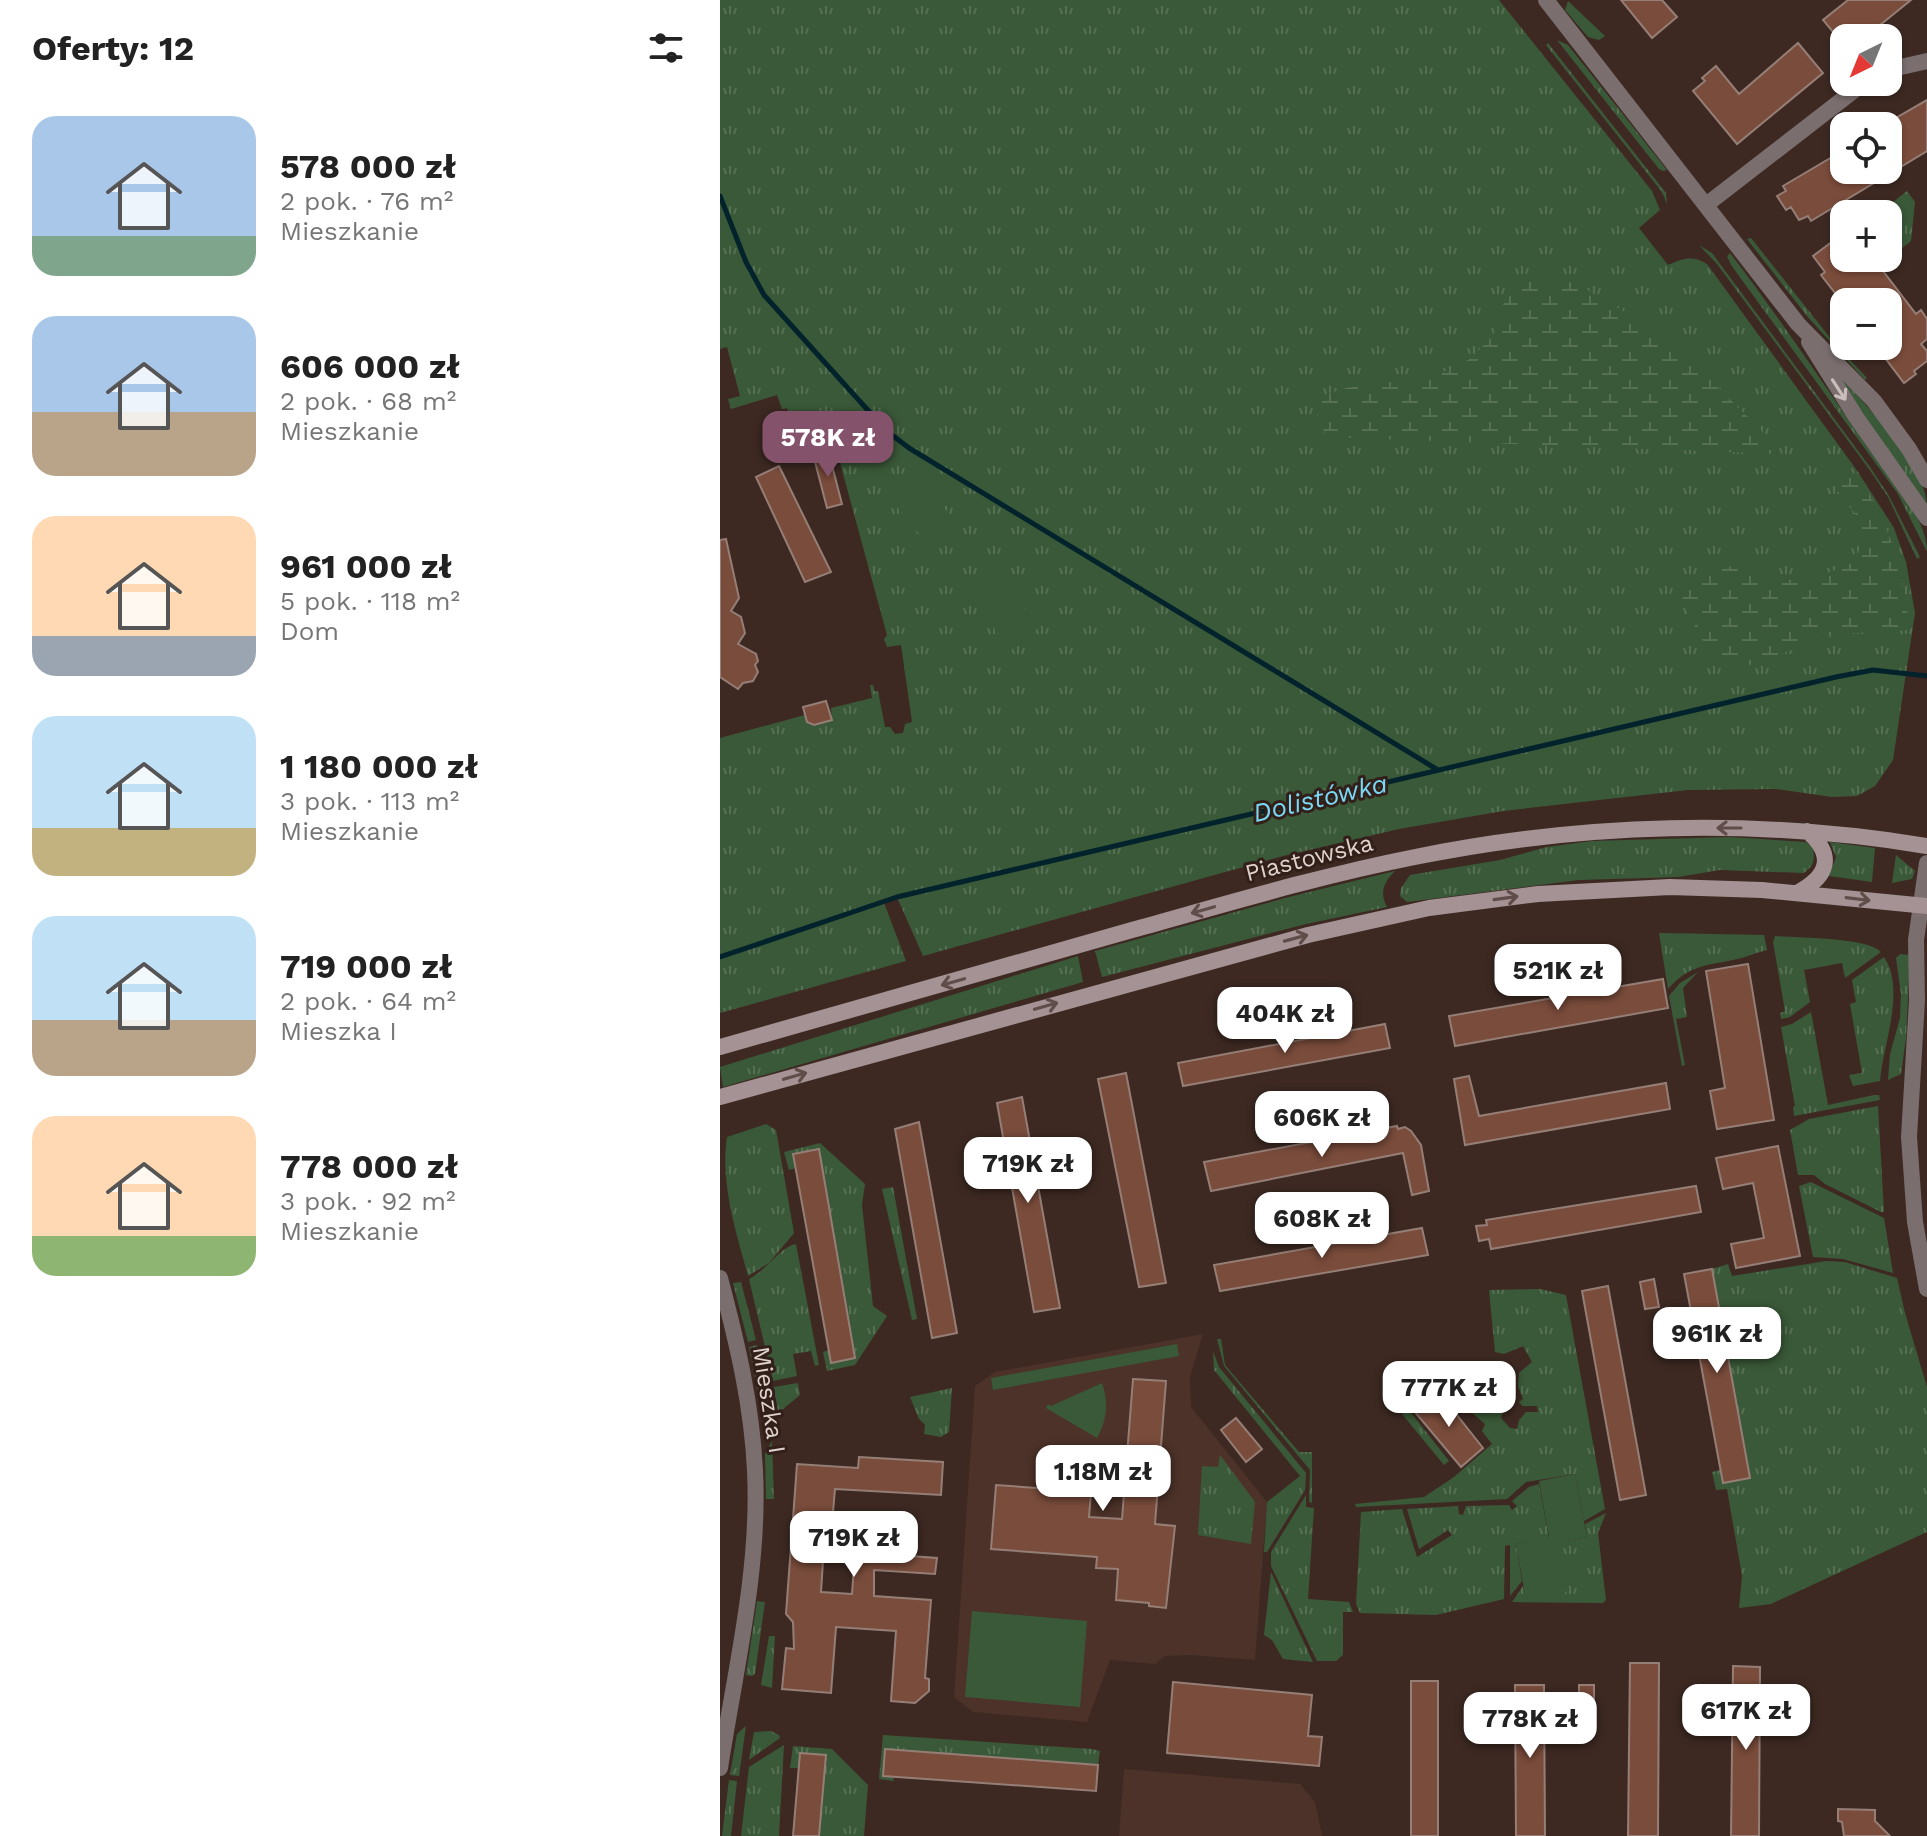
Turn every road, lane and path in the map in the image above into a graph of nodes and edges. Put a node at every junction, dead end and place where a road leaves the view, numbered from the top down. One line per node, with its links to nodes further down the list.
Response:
1 (1546, 0): 5 (street)
2 (1927, 61): 3 (street)
3 (1902, 67)
4 (1847, 96): 5 (street)
5 (1706, 205): 6 (street)
6 (1798, 324): 7 (street); 8 (street, one-way to 8)
7 (1927, 480)
8 (1927, 518)
9 (1807, 831): 10 (main road, Piastowska); 12 (main road); 16 (main road, Piastowska, one-way to 16)
10 (1927, 846)
11 (1927, 863): 13 (street)
12 (1797, 893): 13 (main road, one-way to 13); 17 (main road, one-way to 12)
13 (1923, 906): 15 (street)
14 (1927, 994): 15 (street)
15 (1916, 1023): 19 (street)
16 (720, 1047)
17 (720, 1097)
18 (720, 1278): 20 (street, Mieszka I)
19 (1927, 1289)
20 (720, 1768)

